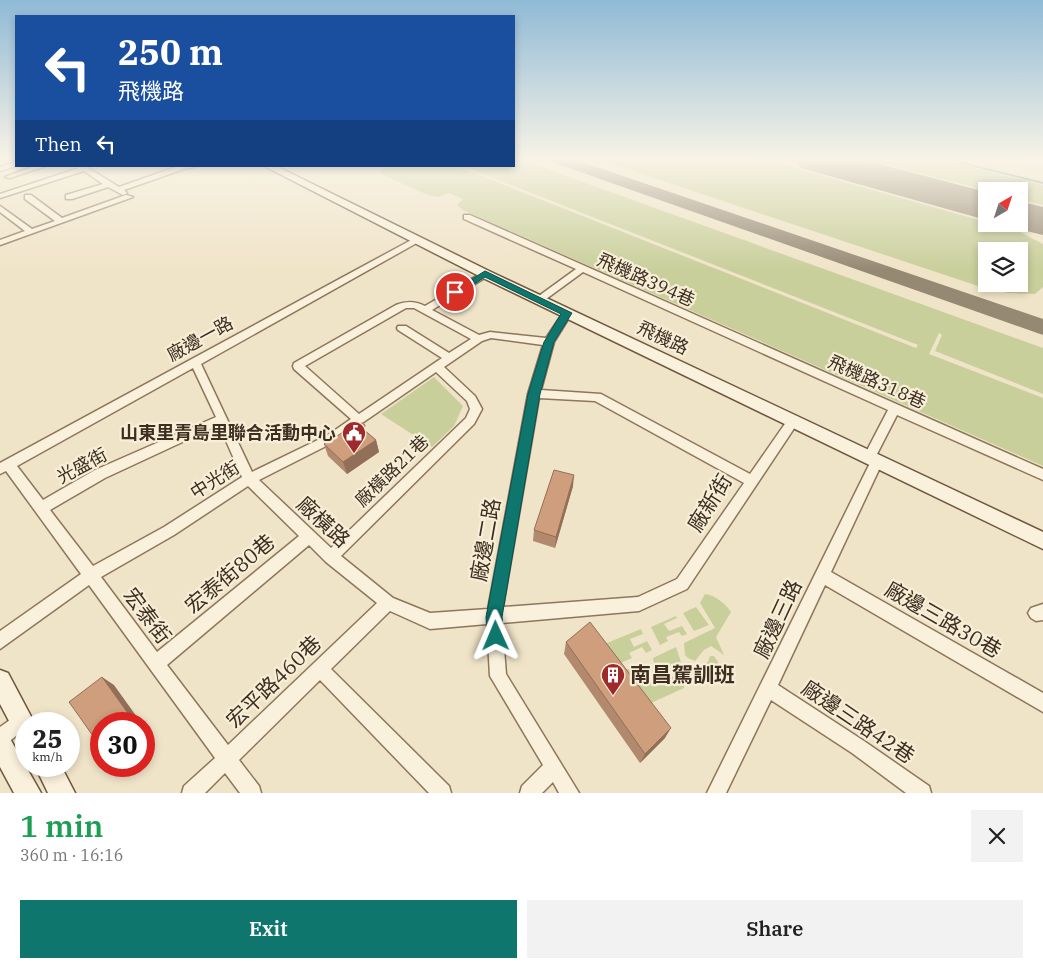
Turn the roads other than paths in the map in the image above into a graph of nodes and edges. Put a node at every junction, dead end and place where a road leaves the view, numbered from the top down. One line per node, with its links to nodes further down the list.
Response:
1 (72, 196): 5 (street)
2 (127, 196): 8 (street)
3 (329, 196): 11 (street, 飛機路)
4 (28, 197): 8 (street)
5 (69, 197)
6 (0, 208): 9 (street)
7 (467, 217): 12 (street, 飛機路394巷)
8 (61, 221): 9 (street)
9 (31, 232): 10 (street)
10 (2, 240)
11 (418, 240): 13 (street, 飛機路); 22 (street, 廠邊一路)
12 (582, 269): 14 (street); 17 (street, 飛機路394巷)
13 (485, 274): 14 (street, 飛機路); 15 (street)
14 (539, 300): 16 (street, 飛機路)
15 (426, 310): 19 (street); 27 (street)
16 (567, 313): 20 (street, 廠邊二路); 28 (street, 飛機路)
17 (698, 321): 25 (street, 飛機路318巷)
18 (402, 328): 21 (street)
19 (478, 339): 20 (street); 21 (street, 中光街)
20 (549, 342): 24 (street, 廠邊二路)
21 (449, 358): 23 (street, 中光街)
22 (194, 362): 26 (street, 廠橫路); 30 (street, 廠邊一路)
23 (436, 366): 27 (street, 中光街); 37 (street, 廠橫路21巷)
24 (534, 394): 33 (street, 廠新街); 41 (street, 廠邊二路)
25 (894, 409): 29 (street, 廠邊三路); 31 (street, 飛機路318巷)
26 (222, 418): 32 (street, 廠橫路); 34 (street, 光盛街)
27 (359, 420): 32 (street, 中光街)
28 (793, 421): 29 (street, 飛機路); 33 (street)
29 (873, 460): 36 (street, 飛機路); 39 (street, 廠邊三路)
30 (4, 467): 34 (street, 宏泰街)
31 (1043, 475)
32 (249, 479): 35 (street, 廠橫路); 38 (street, 中光街)
33 (752, 481): 41 (street, 廠新街)
34 (40, 508): 38 (street, 宏泰街)
35 (308, 537): 37 (street, 廠橫路); 43 (street, 宏泰街80巷)
36 (1043, 541)
37 (331, 558): 40 (street, 廠橫路)
38 (91, 575): 42 (street, 中光街); 43 (street, 宏泰街)
39 (822, 575): 46 (street, 廠邊三路); 47 (street, 廠邊三路30巷)
40 (388, 604): 41 (street, 廠橫路); 44 (street, 宏平路460巷)
41 (494, 617): 53 (street, 廠邊二路)
42 (0, 642)
43 (156, 664): 52 (street, 宏泰街)
44 (320, 669): 52 (street, 宏平路460巷); 59 (street)
45 (0, 681): 48 (street)
46 (768, 688): 62 (street, 廠邊三路); 63 (street, 廠邊三路42巷)
47 (1043, 703)
48 (17, 712)
49 (15, 730): 50 (street)
50 (0, 738)
51 (0, 742): 55 (street)
52 (227, 759): 57 (street, 宏平路460巷); 58 (street, 宏泰街)
53 (554, 767): 60 (street); 61 (street, 廠邊二路)
54 (53, 777): 56 (street)
55 (28, 793)
56 (62, 793)
57 (191, 793)
58 (252, 793)
59 (442, 793)
60 (529, 793)
61 (570, 793)
62 (716, 793)
63 (922, 793)

